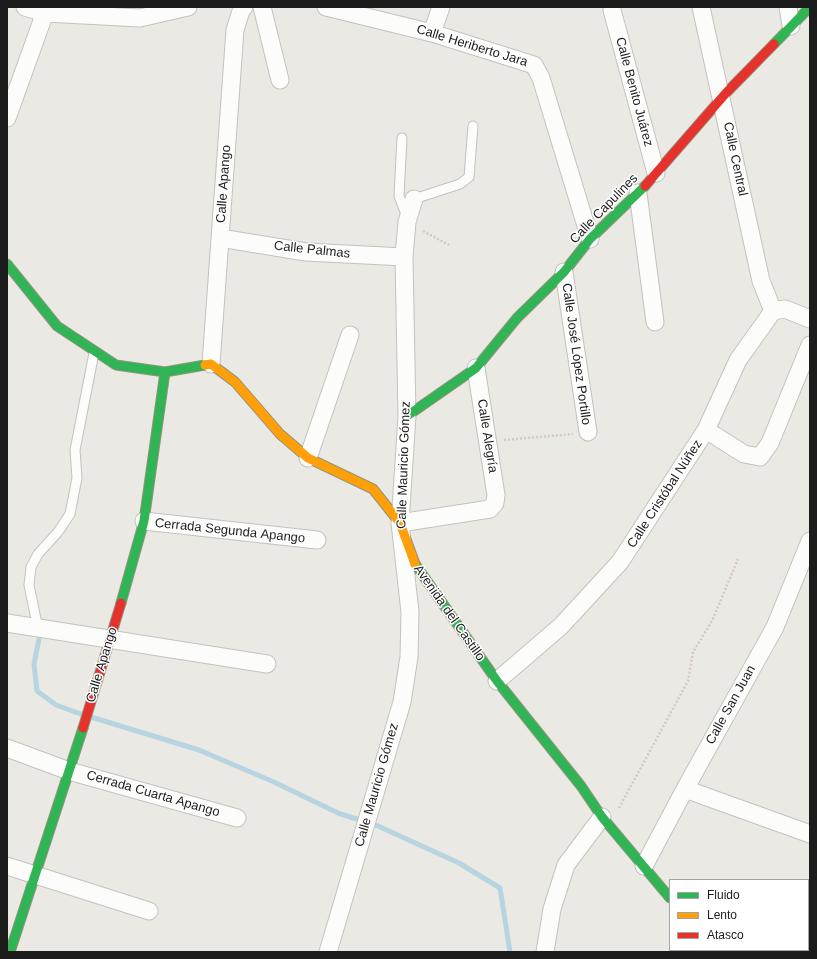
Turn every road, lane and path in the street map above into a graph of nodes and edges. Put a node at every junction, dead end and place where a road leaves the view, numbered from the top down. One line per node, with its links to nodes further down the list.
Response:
1 (25, 7): 10 (street)
2 (188, 7): 12 (street)
3 (244, 7): 24 (street, Calle Apango)
4 (262, 7): 15 (street)
5 (326, 7): 14 (street, Calle Heriberto Jara)
6 (441, 7): 14 (street)
7 (701, 7): 16 (street, Calle Central)
8 (788, 7): 13 (street)
9 (810, 7): 13 (street, Calle Capulines)
10 (46, 10): 12 (street); 17 (street)
11 (612, 10): 20 (street, Calle Benito Juárez)
12 (142, 13)
13 (791, 26): 16 (street, Calle Capulines)
14 (432, 33): 25 (street, Calle Heriberto Jara)
15 (280, 80)
16 (722, 100): 20 (street, Calle Capulines); 30 (street, Calle Central)
17 (7, 118)
18 (473, 126): 22 (lane, Calle Mauricio Gómez)
19 (402, 138): 23 (lane)
20 (656, 173): 21 (street, Calle Capulines)
21 (638, 193): 25 (street, Calle Capulines); 32 (street)
22 (414, 199): 23 (street, Calle Mauricio Gómez)
23 (408, 221): 26 (path); 27 (street, Calle Mauricio Gómez)
24 (220, 238): 27 (street, Calle Palmas); 36 (street, Calle Apango)
25 (590, 239): 29 (street, Calle Capulines)
26 (449, 245)
27 (404, 257): 39 (street, Calle Mauricio Gómez)
28 (7, 264): 35 (street)
29 (564, 272): 37 (street, Calle Capulines); 41 (street, Calle José López Portillo)
30 (772, 311): 31 (street); 40 (street, Calle Cristóbal Núñez)
31 (810, 319)
32 (655, 322)
33 (350, 335): 43 (street)
34 (810, 345): 40 (street)
35 (94, 352): 38 (street); 50 (lane)
36 (211, 364): 38 (street); 43 (street, Avenida del Castillo)
37 (476, 368): 39 (street, Calle Capulines); 42 (street, Calle Alegría)
38 (165, 372): 44 (street, Calle Apango)
39 (407, 416): 45 (street, Calle Mauricio Gómez)
40 (706, 430): 53 (street, Calle Cristóbal Núñez)
41 (588, 432): 42 (path, Calle José López Portillo)
42 (488, 441): 45 (street, Calle Alegría)
43 (308, 458): 45 (street, Avenida del Castillo)
44 (144, 521): 46 (street, Cerrada Segunda Apango); 51 (street, Calle Apango)
45 (400, 523): 53 (street, Avenida del Castillo); 66 (street, Calle Mauricio Gómez)
46 (317, 540)
47 (810, 541): 56 (street, Calle San Juan)
48 (738, 560): 58 (path)
49 (7, 623): 50 (street)
50 (38, 629): 51 (street)
51 (110, 641): 52 (street); 55 (street, Calle Apango)
52 (267, 664)
53 (497, 681): 58 (street, Avenida del Castillo)
54 (7, 748): 55 (street, Cerrada Cuarta Apango)
55 (69, 771): 57 (street, Cerrada Cuarta Apango); 62 (street, Calle Apango)
56 (685, 789): 59 (street); 61 (street, Calle San Juan)
57 (237, 818)
58 (606, 822): 61 (street, Avenida del Castillo); 67 (street)
59 (810, 834)
60 (7, 866): 62 (street)
61 (644, 866): 63 (street, Avenida del Castillo)
62 (34, 874): 64 (street); 65 (street, Calle Apango)
63 (669, 897)
64 (149, 910)
65 (10, 952)
66 (328, 952)
67 (545, 952)

